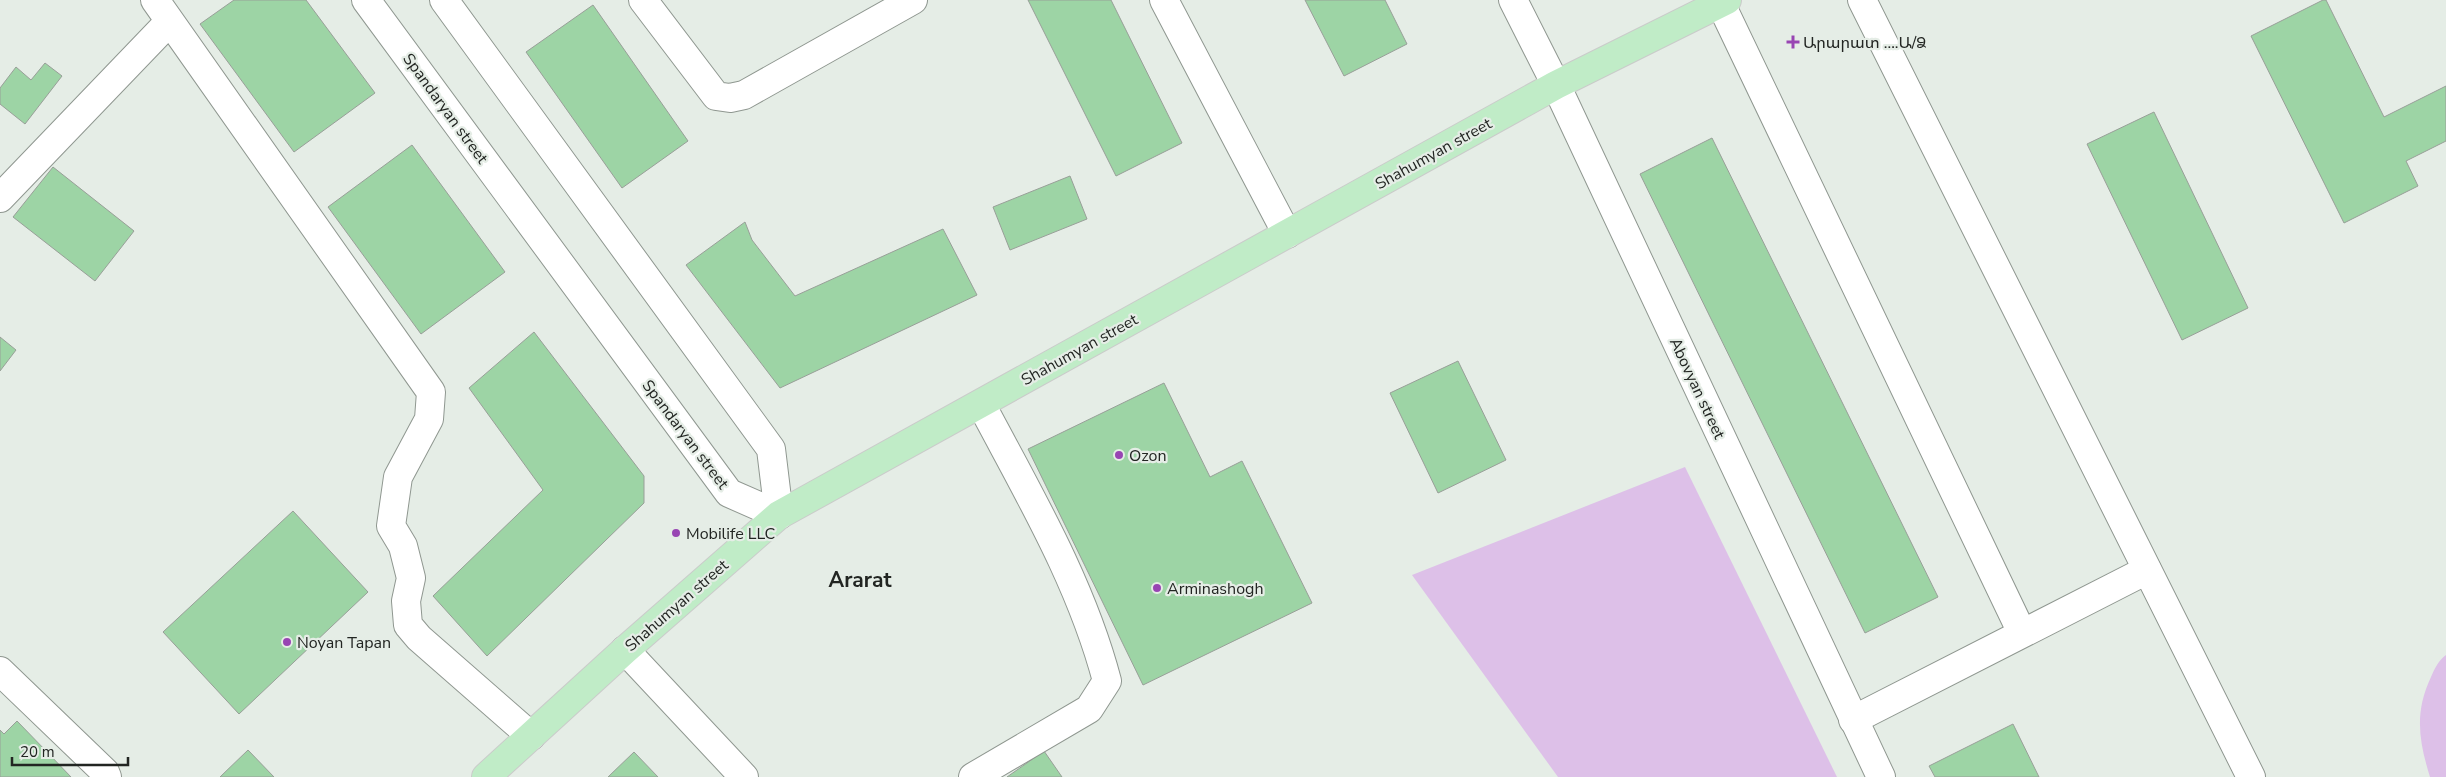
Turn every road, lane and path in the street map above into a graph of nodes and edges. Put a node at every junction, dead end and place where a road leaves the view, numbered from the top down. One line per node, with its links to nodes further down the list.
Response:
1 (366, 0): 14 (street, Spandaryan street)
2 (444, 0): 14 (street)
3 (644, 0): 4 (street)
4 (913, 0)
5 (1164, 0): 12 (street)
6 (1513, 0): 10 (street, Abovyan street)
7 (1862, 0): 15 (street)
8 (1722, 1): 10 (main road, Shahumyan street); 16 (street)
9 (162, 11): 11 (street); 20 (street)
10 (1556, 85): 12 (main road, Shahumyan street); 19 (street, Abovyan street)
11 (0, 198)
12 (1287, 234): 13 (main road, Shahumyan street)
13 (981, 404): 14 (main road, Shahumyan street); 24 (street)
14 (780, 515): 17 (main road, Shahumyan street)
15 (2147, 570): 16 (street); 26 (street)
16 (2022, 633): 19 (street)
17 (625, 650): 20 (main road, Shahumyan street); 23 (street)
18 (0, 671): 21 (street)
19 (1853, 720): 25 (street, Abovyan street)
20 (531, 736): 22 (main road, Shahumyan street)
21 (107, 777)
22 (486, 777)
23 (744, 777)
24 (973, 777)
25 (1881, 777)
26 (2252, 777)

